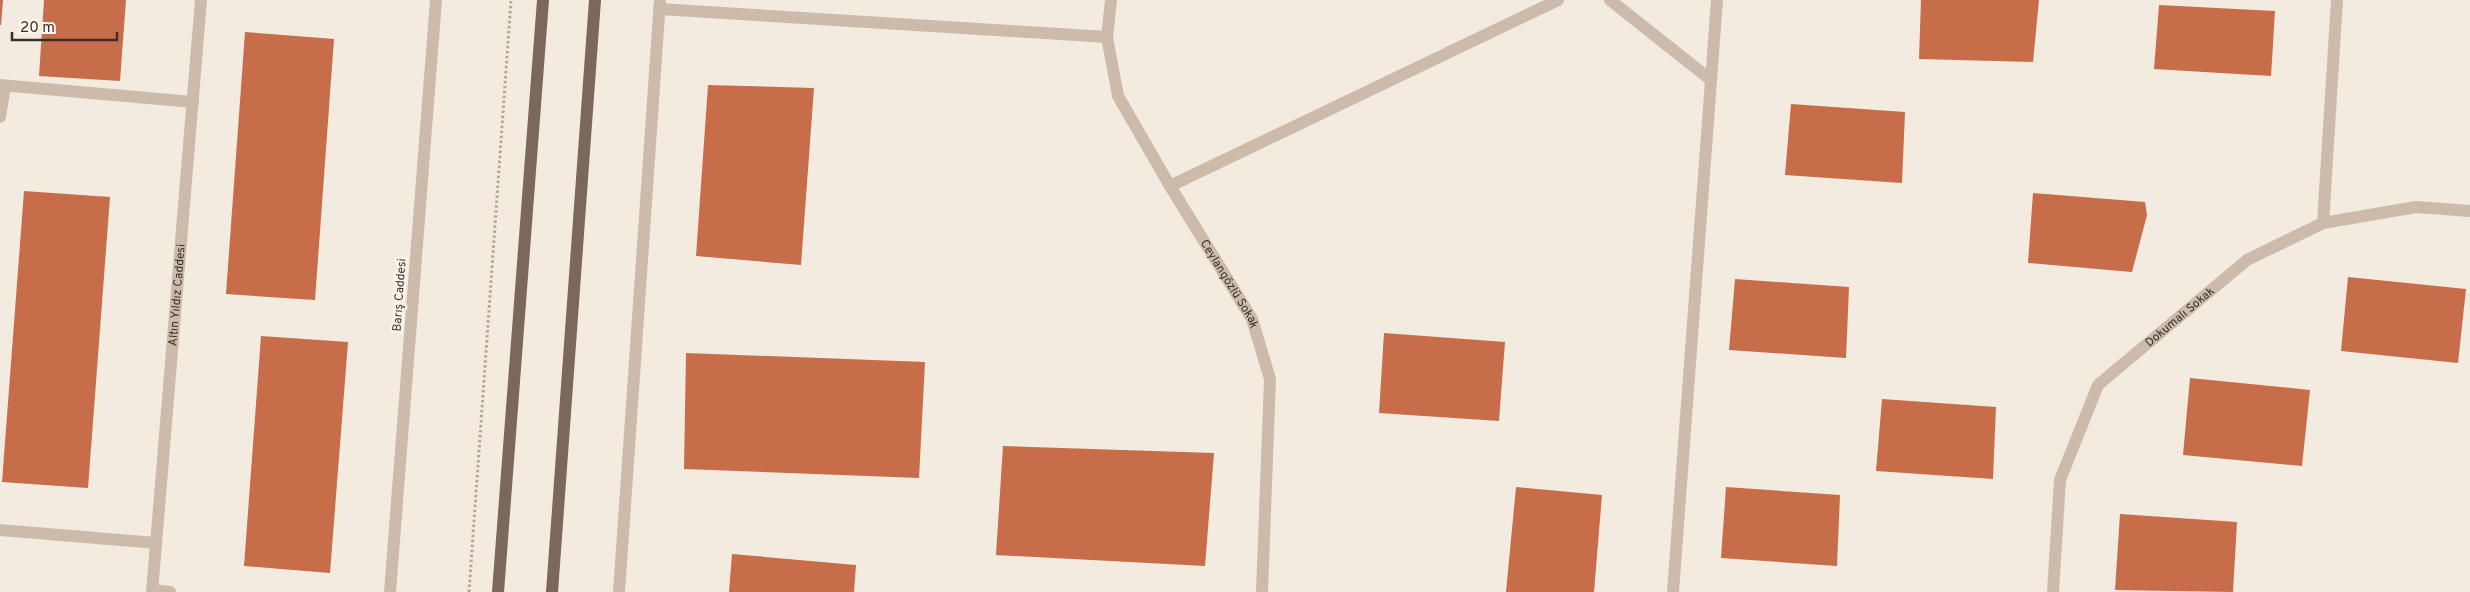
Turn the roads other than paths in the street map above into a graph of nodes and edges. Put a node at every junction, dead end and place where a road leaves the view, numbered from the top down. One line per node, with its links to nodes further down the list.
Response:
1 (201, 0): 14 (street, Altın Yıldız Caddesi)
2 (436, 0): 23 (street, Barış Caddesi)
3 (543, 0): 24 (main road)
4 (595, 0): 25 (main road)
5 (1111, 0): 11 (street, Ceylangözlü Sokak)
6 (1558, 0): 16 (street)
7 (1610, 0): 12 (street)
8 (1717, 0): 12 (street)
9 (2337, 0): 18 (street)
10 (659, 5): 11 (street); 26 (street)
11 (1107, 36): 16 (street, Ceylangözlü Sokak)
12 (1711, 80): 28 (street)
13 (2, 85): 14 (street); 15 (street)
14 (192, 102): 20 (street, Altın Yıldız Caddesi)
15 (0, 117)
16 (1170, 186): 27 (street, Ceylangözlü Sokak)
17 (2470, 211): 18 (street, Dokumalı Sokak)
18 (2323, 222): 29 (street, Dokumalı Sokak)
19 (0, 530): 20 (street)
20 (156, 542): 21 (street, Altın Yıldız Caddesi)
21 (152, 591): 22 (street)
22 (170, 592)
23 (390, 592)
24 (498, 592)
25 (552, 592)
26 (619, 592)
27 (1262, 592)
28 (1673, 592)
29 (2053, 592)

